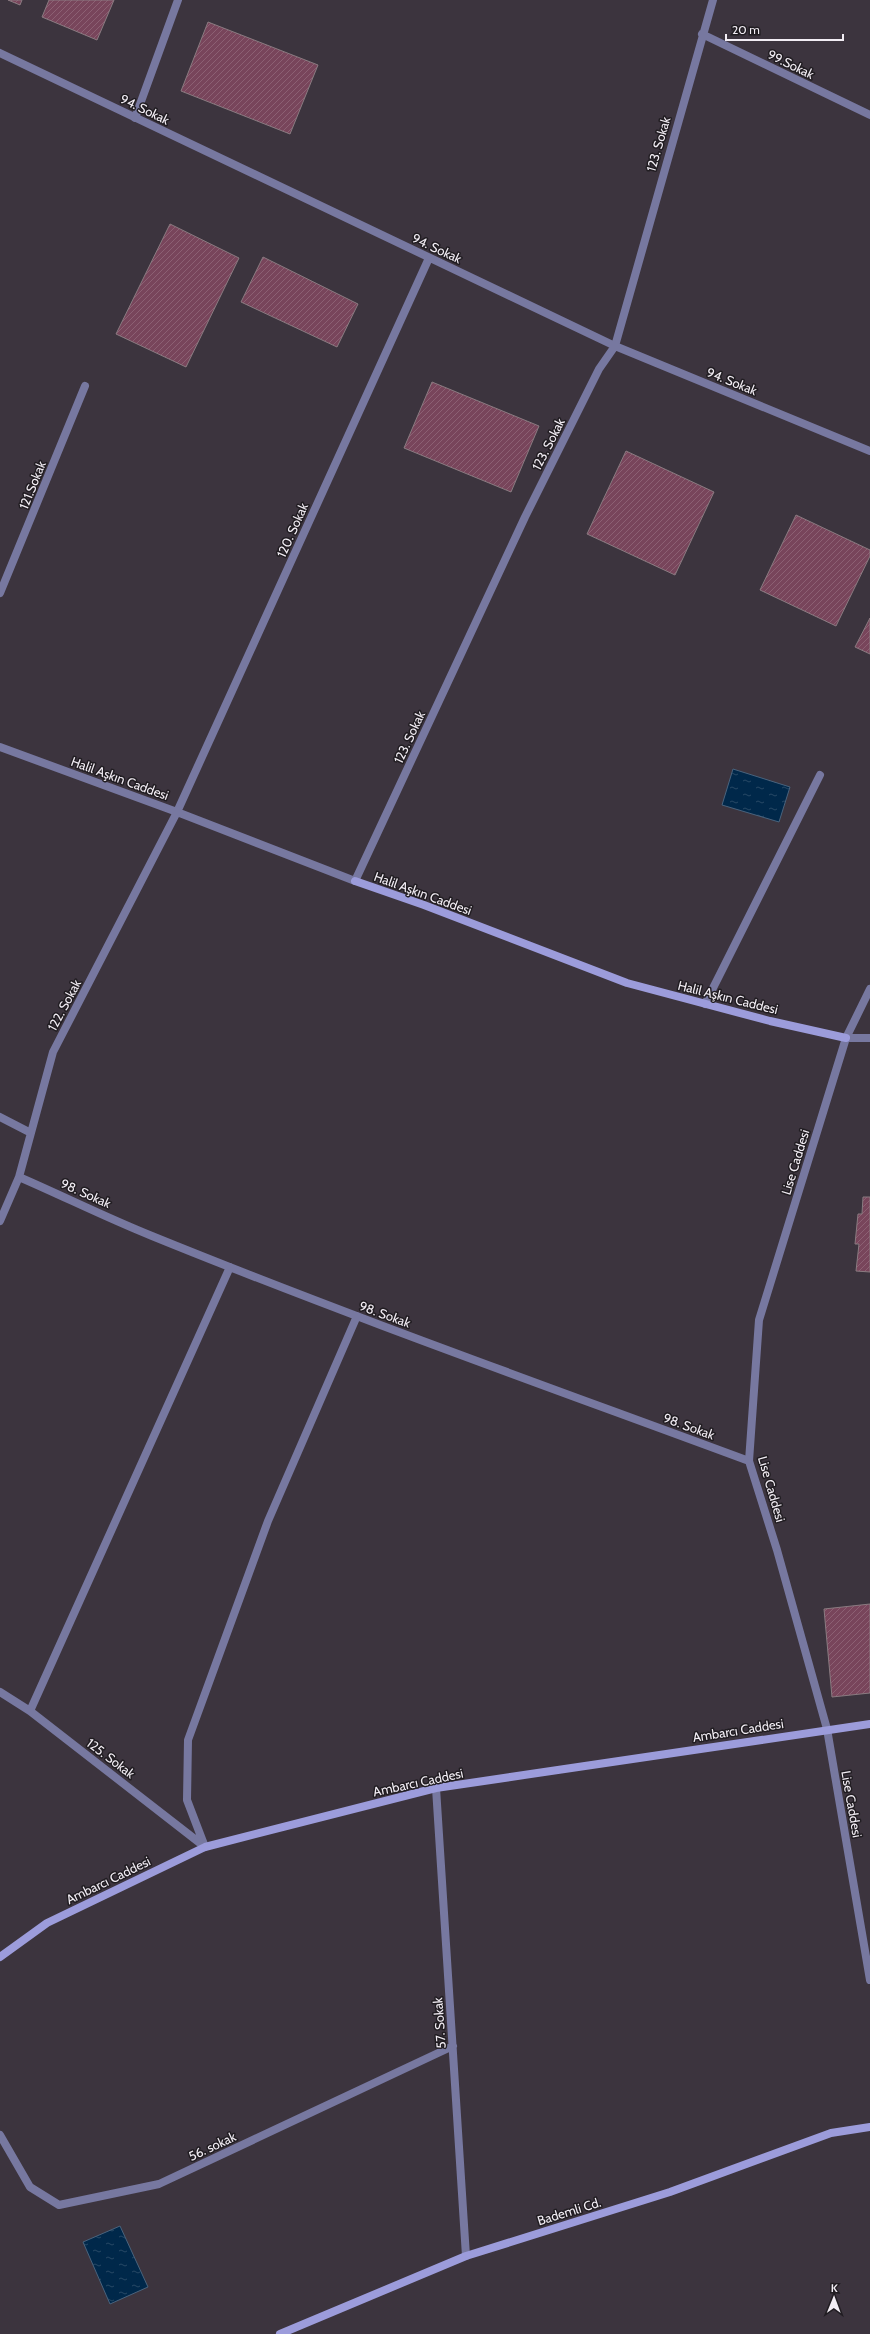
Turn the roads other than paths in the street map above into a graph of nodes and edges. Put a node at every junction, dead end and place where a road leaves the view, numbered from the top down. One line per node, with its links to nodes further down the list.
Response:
1 (178, 0): 6 (street)
2 (713, 0): 3 (street, 123. Sokak)
3 (702, 34): 5 (street, 99.Sokak); 8 (street, 123. Sokak)
4 (0, 53): 6 (street, 94. Sokak)
5 (870, 115)
6 (135, 118): 7 (street, 94. Sokak)
7 (429, 258): 8 (street, 94. Sokak); 14 (street, 120. Sokak)
8 (615, 346): 10 (street, 94. Sokak); 15 (street, 123. Sokak)
9 (85, 386): 11 (street, 121.Sokak)
10 (870, 452)
11 (0, 593)
12 (0, 747): 14 (street, Halil Aşkın Caddesi)
13 (820, 775): 17 (street)
14 (177, 812): 15 (street, Halil Aşkın Caddesi); 21 (street, 122. Sokak)
15 (355, 881): 17 (street, Halil Aşkın Caddesi)
16 (870, 988): 18 (street, Lise Caddesi)
17 (706, 1004): 18 (street, Halil Aşkın Caddesi)
18 (846, 1038): 19 (street); 26 (street, Lise Caddesi)
19 (870, 1038)
20 (0, 1117): 21 (street)
21 (31, 1133): 22 (street, 122. Sokak)
22 (19, 1177): 23 (street, 122. Sokak); 24 (street, 98. Sokak)
23 (0, 1221)
24 (230, 1266): 25 (street, 98. Sokak); 28 (street)
25 (357, 1316): 26 (street, 98. Sokak); 32 (street)
26 (749, 1461): 30 (street, Lise Caddesi)
27 (0, 1692): 28 (street, 125. Sokak)
28 (30, 1711): 32 (street, 125. Sokak)
29 (870, 1724): 30 (street, Ambarcı Caddesi)
30 (827, 1729): 31 (street, Ambarcı Caddesi); 34 (street, Lise Caddesi)
31 (436, 1788): 32 (street, Ambarcı Caddesi); 35 (street, 57. Sokak)
32 (205, 1847): 33 (street, Ambarcı Caddesi)
33 (0, 1958)
34 (870, 1980)
35 (453, 2046): 37 (street, 56. sokak); 38 (street, 57. Sokak)
36 (870, 2127): 38 (street, Bademli Cd.)
37 (0, 2135)
38 (466, 2256): 39 (street, Bademli Cd.)
39 (280, 2334)

